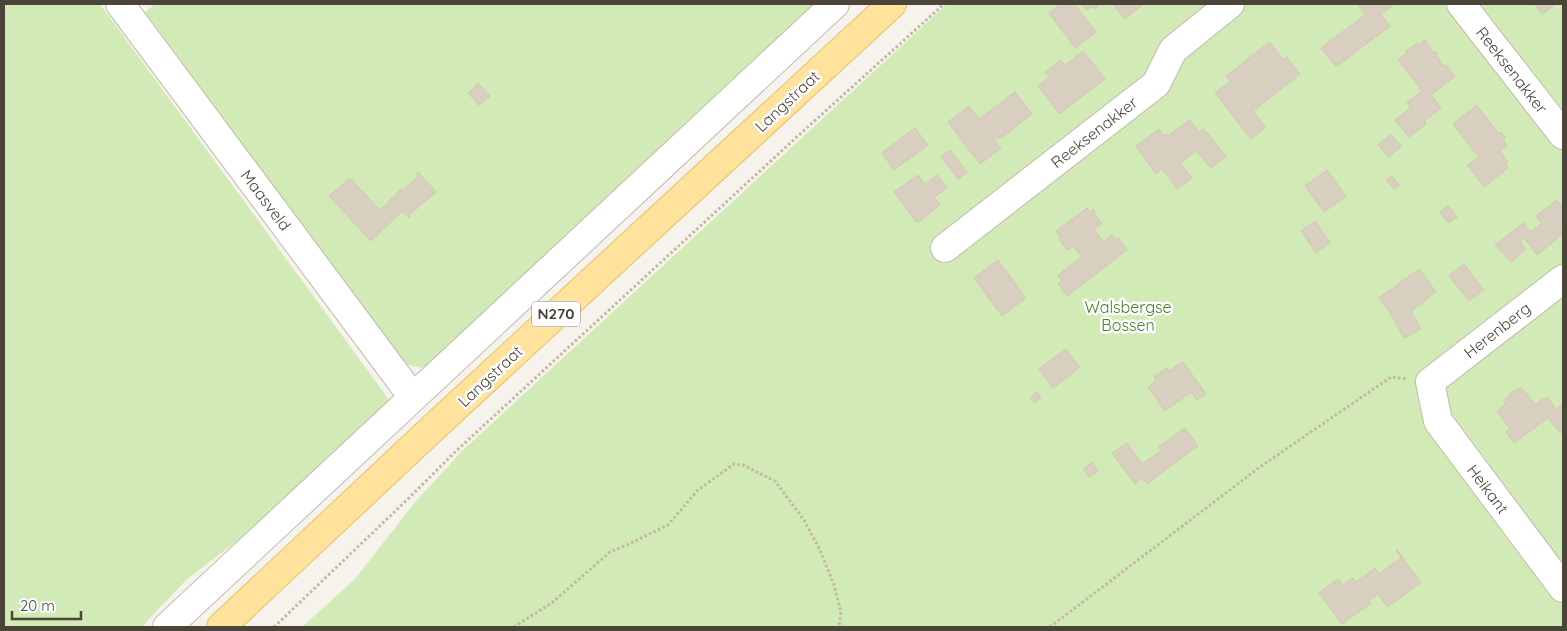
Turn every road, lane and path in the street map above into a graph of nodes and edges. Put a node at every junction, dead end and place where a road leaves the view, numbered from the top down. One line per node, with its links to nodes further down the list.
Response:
1 (120, 4): 11 (street, Maasveld)
2 (835, 4): 11 (street)
3 (892, 4): 14 (main road, Langstraat / N270)
4 (944, 4): 15 (path, Langstraat)
5 (1230, 4): 8 (street, Reeksenakker)
6 (1461, 4): 7 (street, Reeksenakker)
7 (1563, 135)
8 (944, 248)
9 (1563, 279): 10 (street, Herenberg)
10 (1430, 382): 12 (street, Heikant); 18 (path)
11 (412, 396): 13 (street)
12 (1563, 588)
13 (167, 627)
14 (221, 627)
15 (274, 627)
16 (514, 627): 17 (path)
17 (839, 627)
18 (1050, 627)

